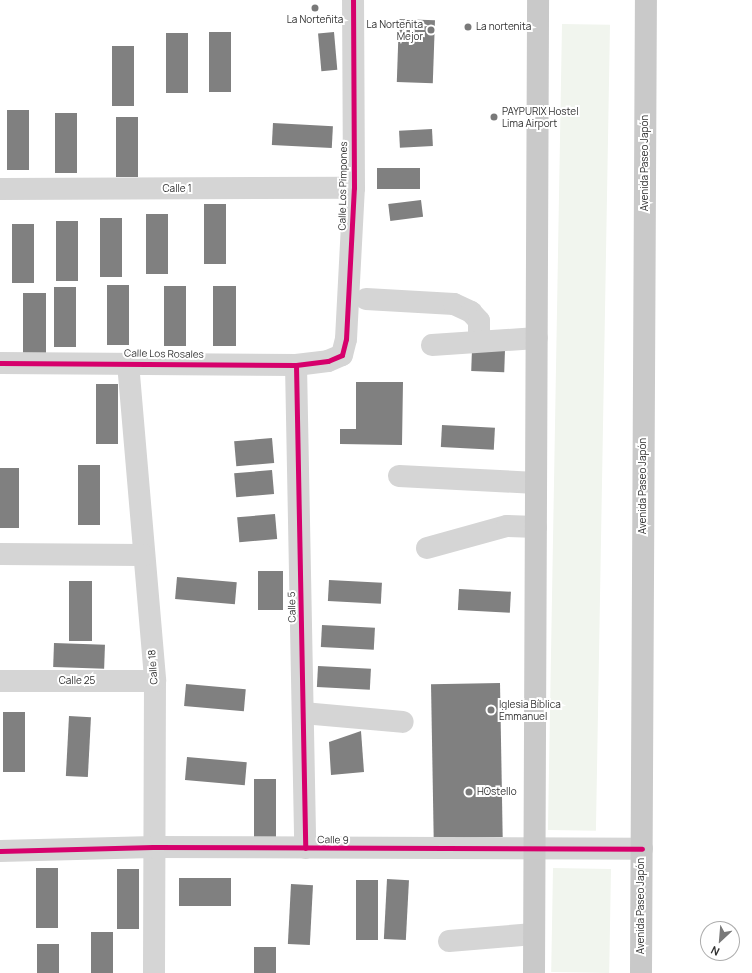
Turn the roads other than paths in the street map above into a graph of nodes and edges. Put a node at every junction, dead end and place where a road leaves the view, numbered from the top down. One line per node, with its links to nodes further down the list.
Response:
1 (353, 0): 4 (street, Calle Los Pimpones)
2 (538, 0): 7 (main road)
3 (646, 0): 26 (main road, Avenida Paseo Japón)
4 (354, 188): 5 (street, Calle 1); 10 (street, Calle Los Pimpones)
5 (0, 189)
6 (366, 299): 8 (street)
7 (537, 338): 8 (street); 15 (main road)
8 (479, 340): 9 (street)
9 (432, 345)
10 (328, 362): 13 (street, Calle Los Rosales)
11 (0, 363): 12 (street, Calle Los Rosales)
12 (128, 363): 13 (street, Calle Los Rosales); 19 (street, Calle 18)
13 (296, 365): 22 (street, Calle 5)
14 (399, 476): 15 (street)
15 (536, 483): 16 (main road)
16 (536, 528): 17 (street); 27 (main road)
17 (427, 548)
18 (0, 554): 19 (street)
19 (143, 555): 21 (street, Calle 18)
20 (0, 681): 21 (street, Calle 25)
21 (155, 681): 24 (street, Calle 18)
22 (303, 713): 23 (street); 25 (street, Calle 5)
23 (403, 722)
24 (153, 847): 25 (street, Calle 9); 28 (street, Calle 9); 31 (street, Calle 18)
25 (305, 848): 27 (street, Calle 9)
26 (642, 849): 27 (street, Calle 9); 33 (main road, Avenida Paseo Japón)
27 (534, 850): 29 (main road)
28 (0, 851)
29 (534, 934): 30 (street); 32 (main road)
30 (449, 941)
31 (154, 973)
32 (534, 973)
33 (641, 973)

